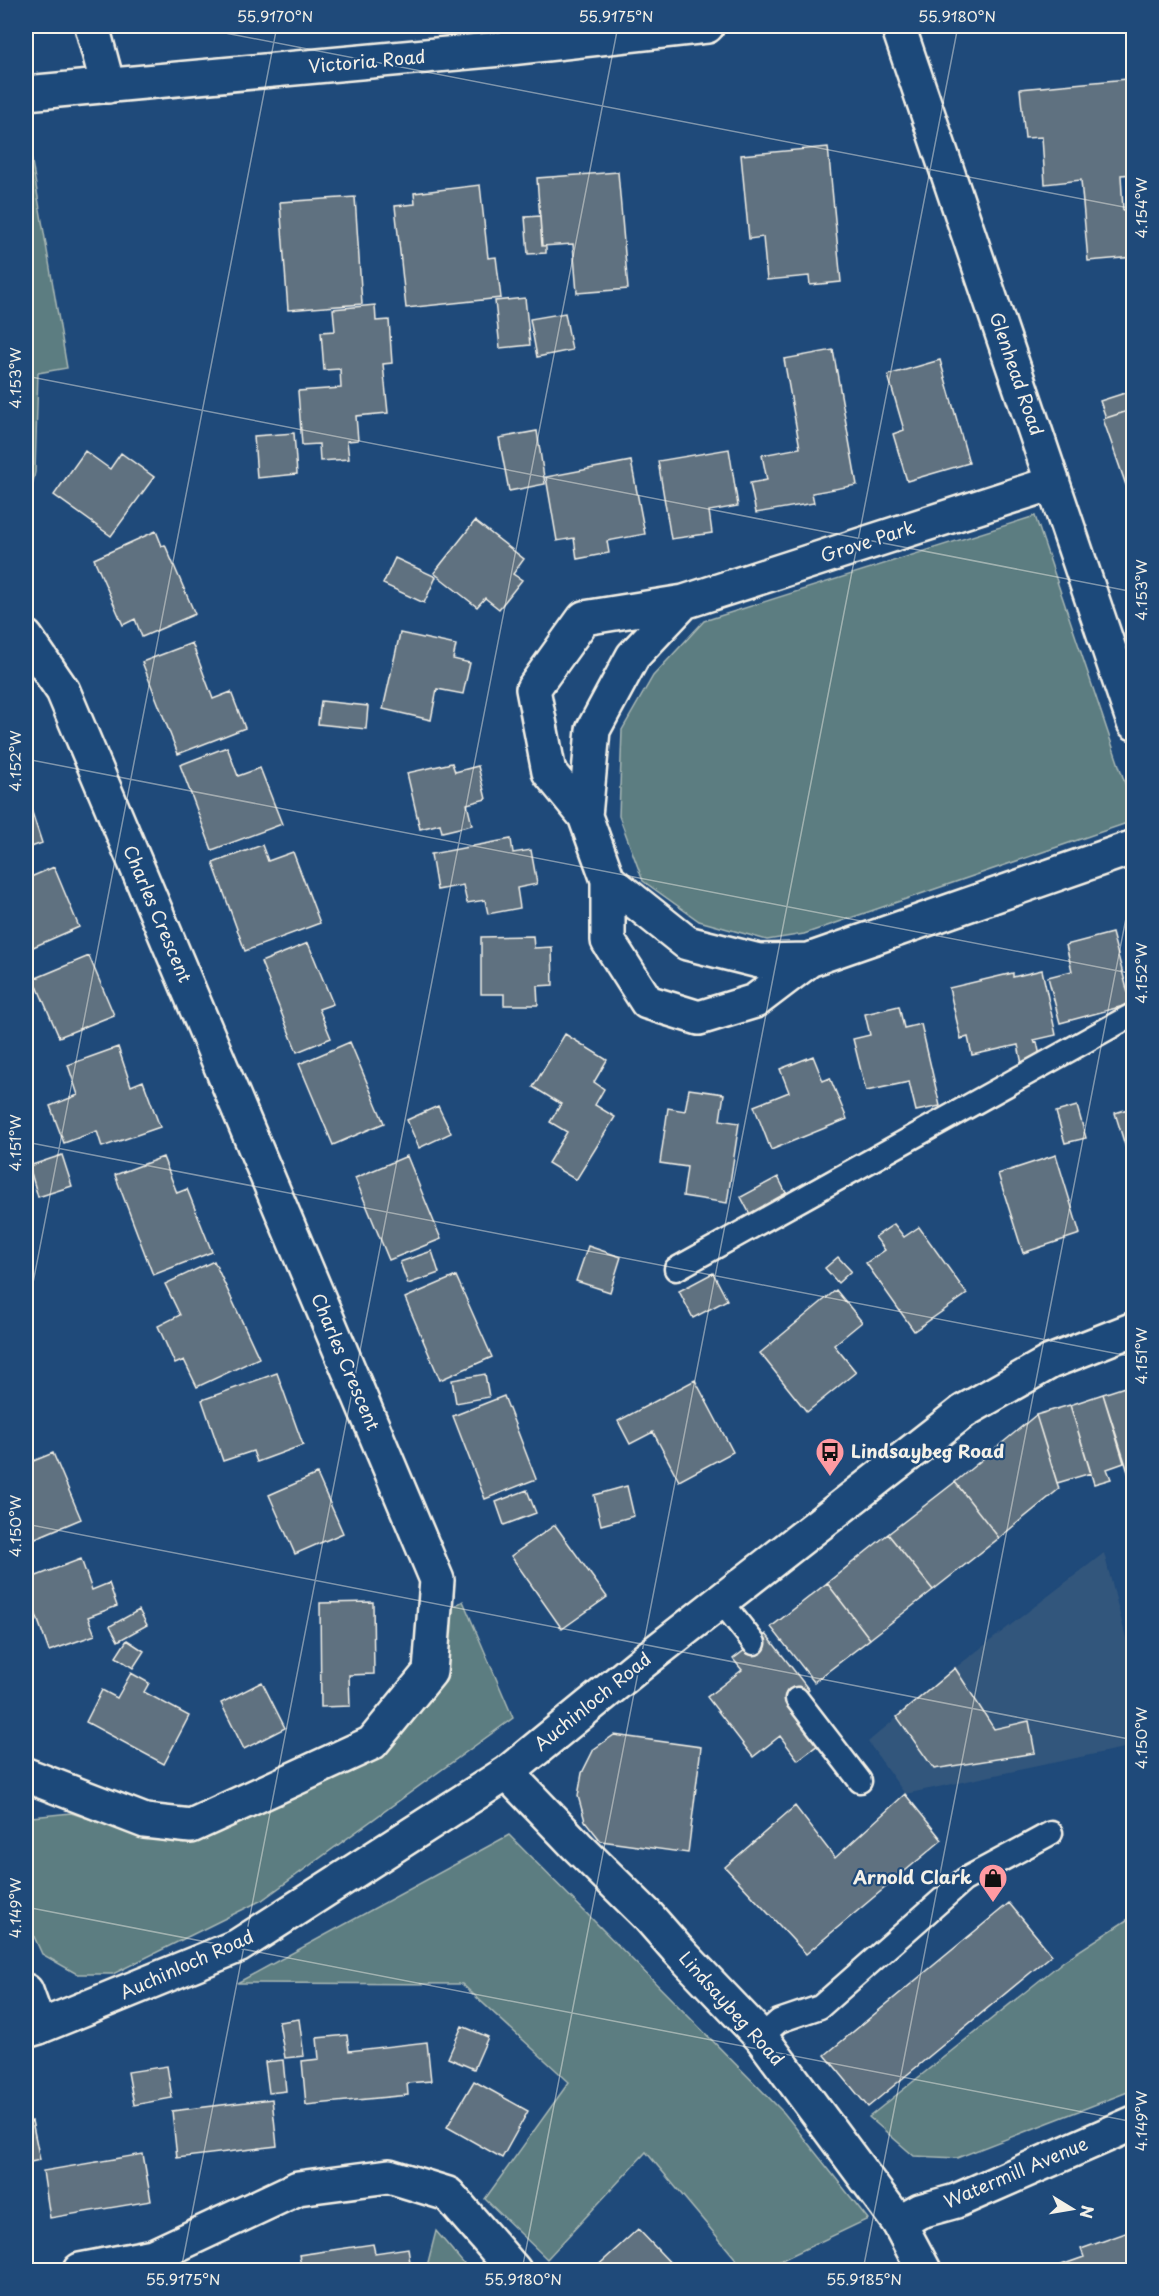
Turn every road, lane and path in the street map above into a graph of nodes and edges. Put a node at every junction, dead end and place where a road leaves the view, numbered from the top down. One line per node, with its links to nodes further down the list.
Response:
1 (92, 26): 4 (street)
2 (707, 26): 4 (street, Victoria Road)
3 (898, 26): 6 (street, Glenhead Road)
4 (108, 86): 5 (street, Victoria Road)
5 (26, 93)
6 (1053, 483): 7 (street, Grove Park); 9 (street, Glenhead Road)
7 (684, 602): 10 (street, Grove Park); 10 (street, Grove Park)
8 (26, 637): 21 (street, Charles Crescent)
9 (1134, 723)
10 (585, 816): 12 (street, Grove Park)
11 (1134, 847): 13 (street, Grove Park)
12 (608, 880): 13 (street, Grove Park); 13 (street, Grove Park)
13 (809, 960)
14 (1134, 1014): 15 (lane)
15 (676, 1269)
16 (1134, 1329): 17 (street, Auchinloch Road)
17 (721, 1601): 18 (lane); 20 (street, Auchinloch Road)
18 (754, 1643)
19 (797, 1699): 22 (lane)
20 (507, 1773): 25 (street, Auchinloch Road); 26 (street, Lindsaybeg Road)
21 (26, 1775)
22 (860, 1781)
23 (1051, 1833): 26 (lane)
24 (26, 1991): 25 (street)
25 (32, 2029)
26 (762, 2037): 28 (street, Lindsaybeg Road)
27 (1134, 2123): 28 (street, Watermill Avenue)
28 (899, 2223): 31 (street, Lindsaybeg Road)
29 (80, 2271): 30 (street)
30 (514, 2271)
31 (924, 2271)

